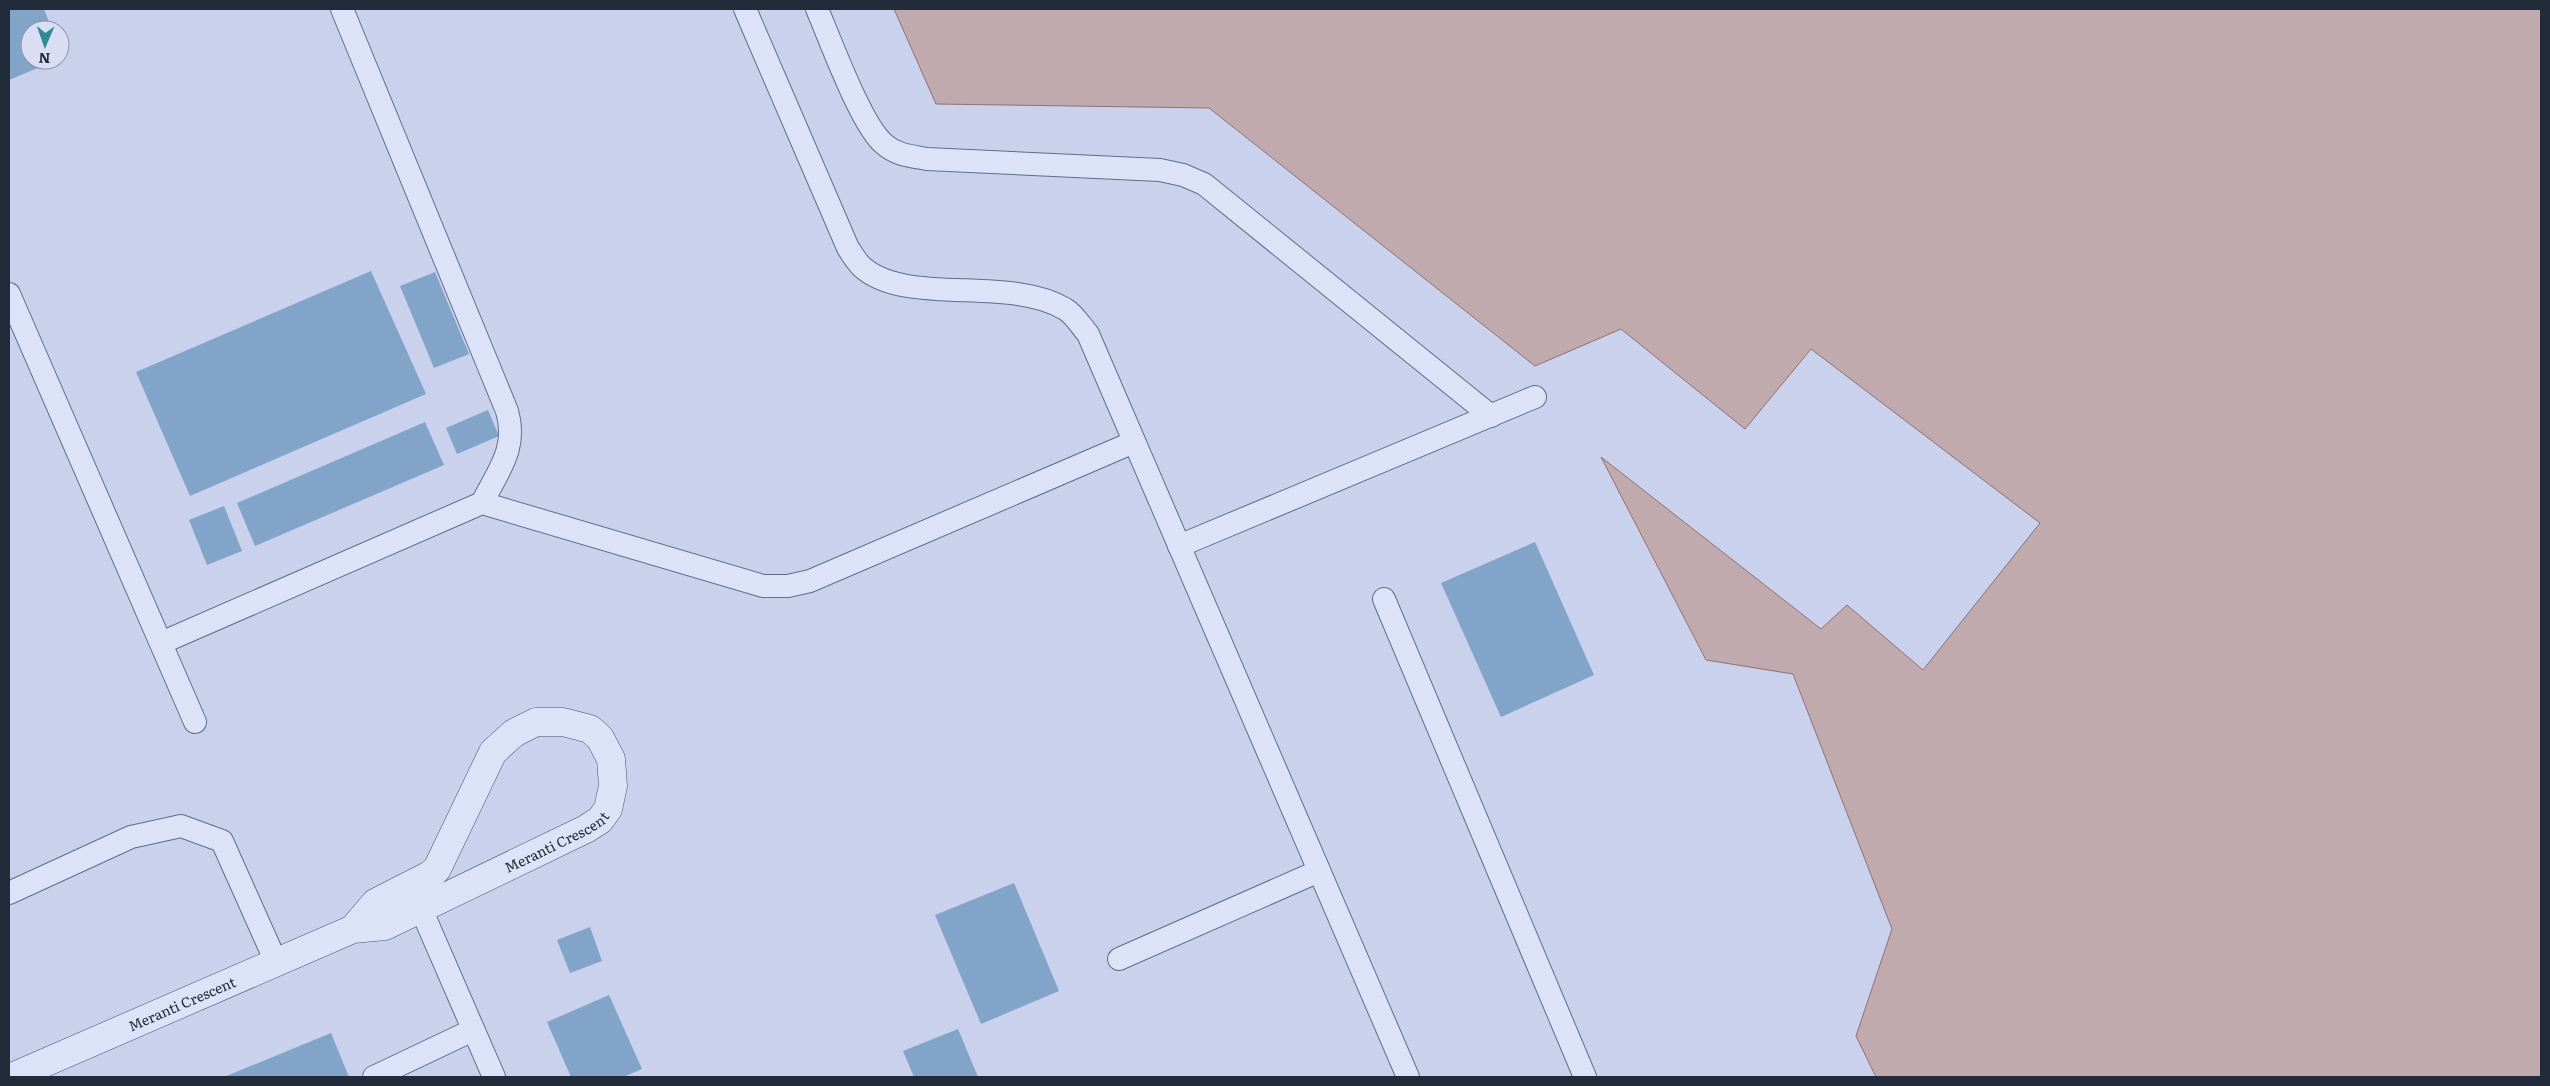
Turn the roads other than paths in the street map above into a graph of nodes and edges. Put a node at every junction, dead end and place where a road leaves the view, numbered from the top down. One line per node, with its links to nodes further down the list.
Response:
1 (342, 9): 8 (lane)
2 (745, 9): 7 (lane)
3 (817, 9): 6 (lane)
4 (9, 294): 11 (lane)
5 (1535, 397): 6 (lane)
6 (1490, 416): 9 (lane)
7 (1134, 442): 8 (lane); 9 (lane)
8 (482, 503): 11 (lane)
9 (1179, 546): 13 (lane)
10 (1384, 599): 25 (lane)
11 (161, 643): 12 (lane)
12 (196, 722)
13 (1319, 870): 17 (lane); 24 (lane)
14 (9, 893): 18 (lane)
15 (421, 909): 16 (street, Meranti Crescent); 16 (street, Meranti Crescent); 19 (lane)
16 (353, 929): 18 (street, Meranti Crescent)
17 (1120, 959)
18 (276, 962): 20 (street, Meranti Crescent)
19 (473, 1030): 22 (lane); 23 (lane)
20 (50, 1070): 21 (street, Meranti Crescent)
21 (12, 1077)
22 (374, 1077)
23 (494, 1077)
24 (1408, 1077)
25 (1585, 1077)

